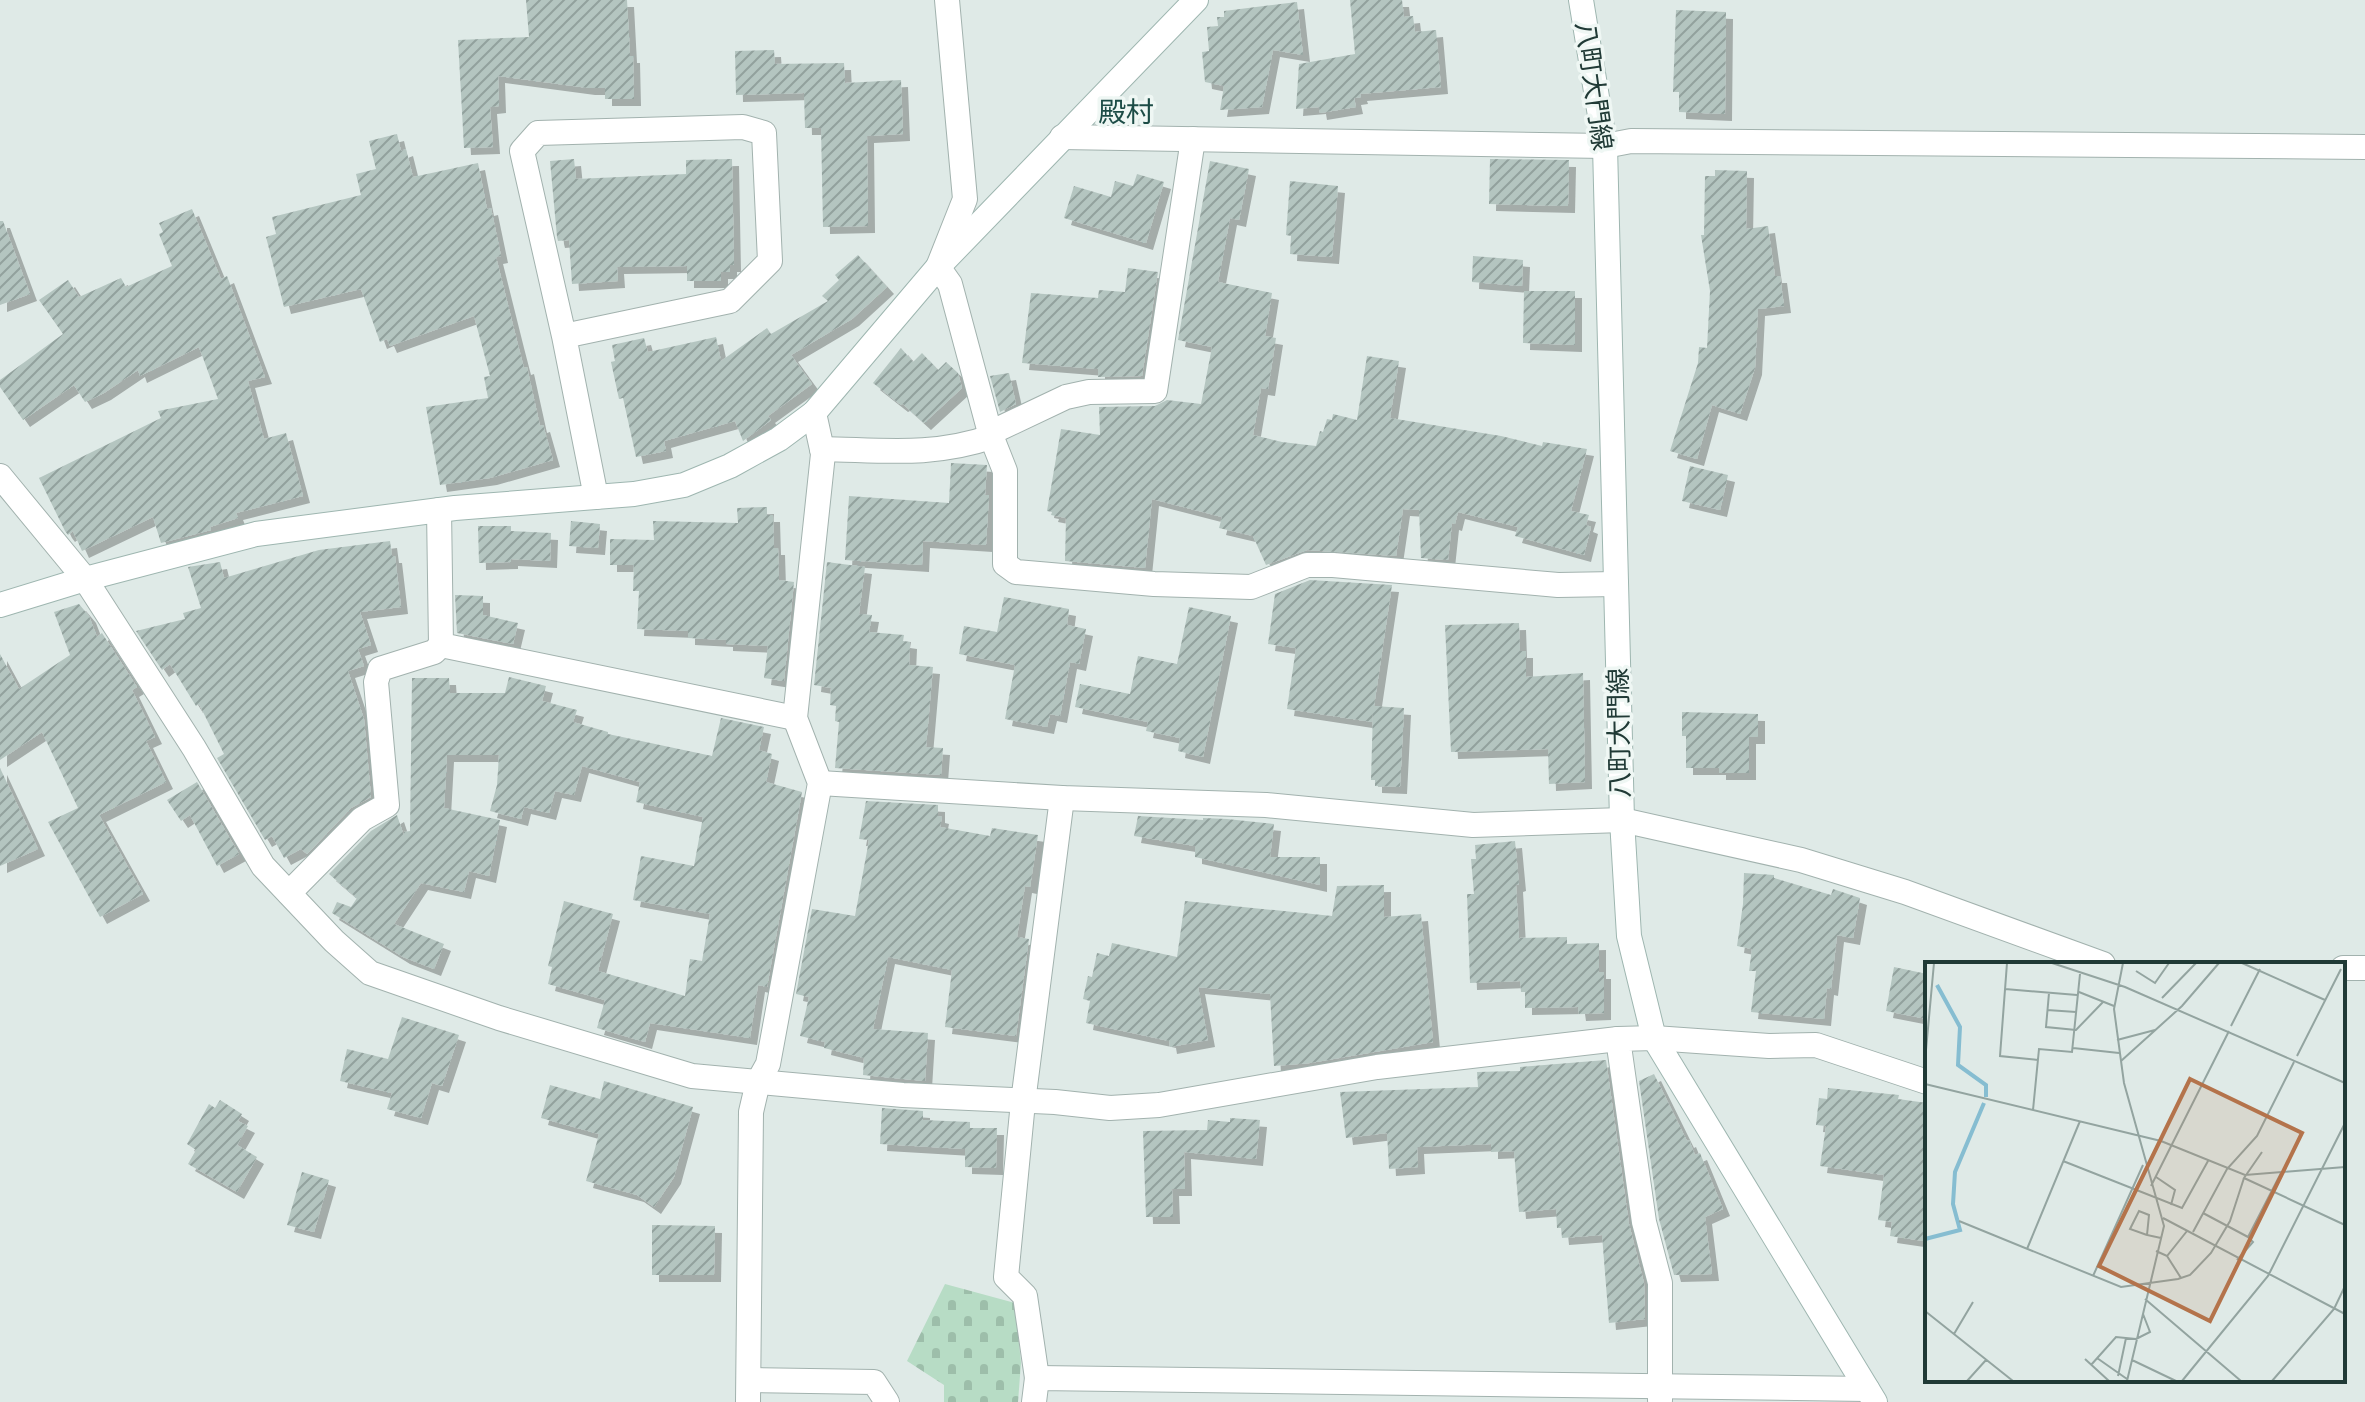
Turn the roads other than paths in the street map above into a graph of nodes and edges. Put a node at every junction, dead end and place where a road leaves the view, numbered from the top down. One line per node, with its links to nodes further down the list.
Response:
1 (947, 0): 8 (street)
2 (1196, 0): 4 (street)
3 (1581, 0): 6 (street, 八町大門線)
4 (1062, 137): 5 (street); 8 (street)
5 (1193, 139): 6 (street); 11 (street)
6 (1605, 146): 7 (street); 17 (street, 八町大門線)
7 (2365, 147)
8 (938, 267): 10 (street); 11 (street)
9 (564, 336): 9 (street); 14 (street)
10 (814, 413): 12 (street); 14 (street)
11 (990, 435): 12 (street); 17 (street)
12 (822, 449): 20 (street)
13 (0, 476): 16 (street)
14 (596, 497): 15 (street)
15 (439, 510): 16 (street); 19 (street)
16 (85, 579): 18 (street); 24 (street)
17 (1616, 584): 23 (street, 八町大門線)
18 (0, 605)
19 (441, 645): 20 (street); 24 (street)
20 (795, 718): 21 (street)
21 (820, 783): 22 (street); 29 (street)
22 (1062, 798): 23 (street); 30 (street)
23 (1622, 820): 25 (street); 26 (street, 八町大門線)
24 (289, 893): 29 (street)
25 (2098, 962)
26 (1654, 1038): 27 (street); 28 (street); 34 (street, 八町大門線)
27 (1618, 1039): 30 (street); 33 (street)
28 (1925, 1081)
29 (758, 1082): 30 (street); 32 (street)
30 (1023, 1102): 31 (street)
31 (1036, 1390): 33 (street)
32 (748, 1391): 35 (street)
33 (1660, 1394): 34 (street)
34 (1871, 1396)
35 (887, 1402)

